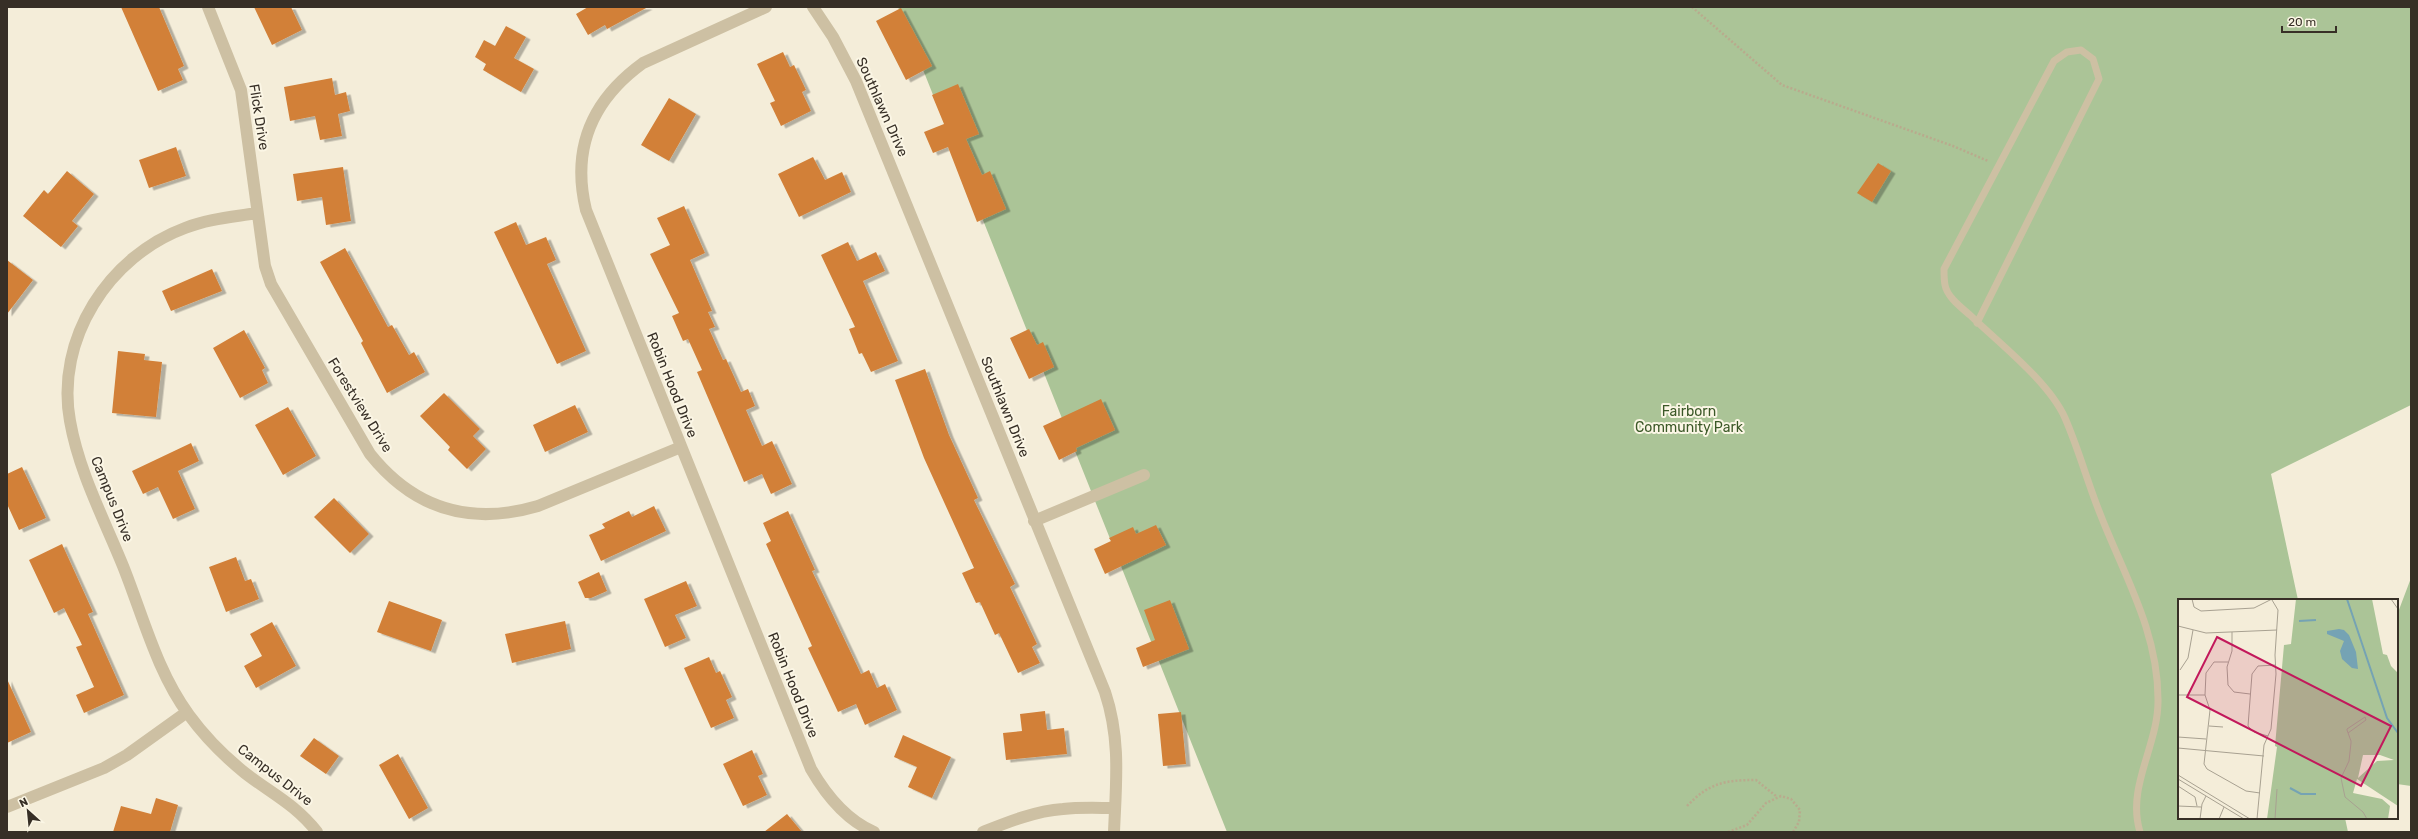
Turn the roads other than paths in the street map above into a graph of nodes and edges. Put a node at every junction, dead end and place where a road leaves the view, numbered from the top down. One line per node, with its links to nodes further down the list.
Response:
1 (208, 7): 4 (street, Flick Drive)
2 (766, 7): 6 (street, Robin Hood Drive)
3 (814, 7): 8 (street, Southlawn Drive)
4 (257, 213): 6 (street, Forestview Drive); 9 (street, Campus Drive)
5 (1977, 323): 5 (lane); 16 (lane)
6 (681, 447): 13 (street, Robin Hood Drive)
7 (1144, 475): 8 (street)
8 (1034, 521): 11 (street, Southlawn Drive)
9 (187, 712): 10 (street); 12 (street, Campus Drive)
10 (7, 808)
11 (1115, 808): 14 (street); 15 (street, Southlawn Drive)
12 (317, 832)
13 (874, 832)
14 (983, 832)
15 (1114, 832)
16 (2140, 832)

